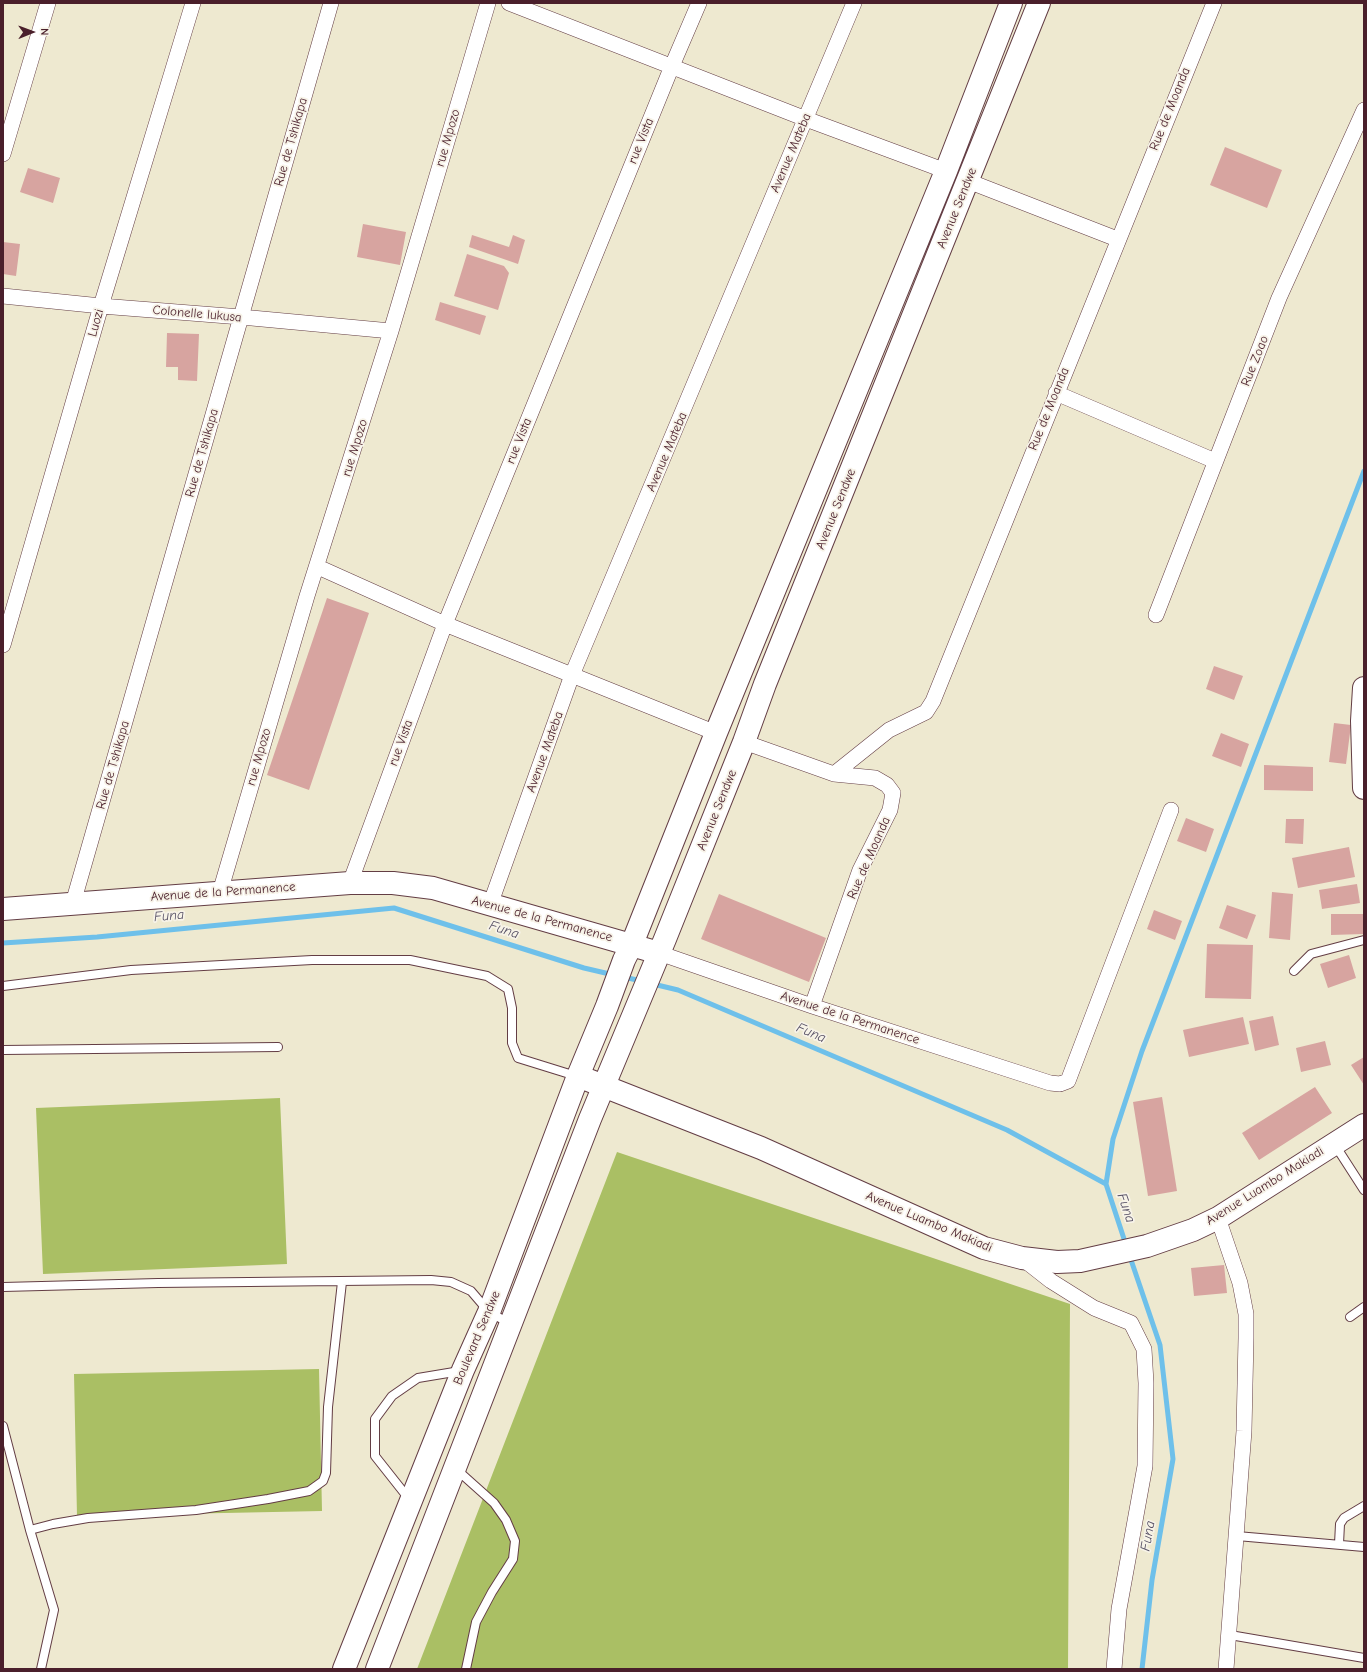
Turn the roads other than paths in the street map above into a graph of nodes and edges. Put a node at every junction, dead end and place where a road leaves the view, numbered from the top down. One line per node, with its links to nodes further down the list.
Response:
1 (48, 3): 14 (street)
2 (193, 3): 19 (street, Luozi)
3 (331, 3): 20 (street, Rue de Tshikapa)
4 (488, 3): 21 (street, rue Mpozo)
5 (509, 3): 11 (street)
6 (699, 3): 11 (street, rue Vista)
7 (854, 3): 13 (street, Avenue Mateba)
8 (1011, 3): 15 (main road, Avenue Sendwe)
9 (1039, 3): 16 (main road, Avenue Sendwe)
10 (1214, 3): 17 (street, Rue de Moanda)
11 (672, 66): 13 (street); 26 (street, rue Vista)
12 (1364, 110): 23 (street, Rue Zoao)
13 (806, 119): 15 (street); 28 (street, Avenue Mateba)
14 (3, 154)
15 (948, 164): 16 (main road); 30 (main road, Avenue Sendwe)
16 (971, 174): 17 (street); 31 (main road, Avenue Sendwe)
17 (1117, 239): 22 (street, Rue de Moanda)
18 (3, 296): 19 (street, Colonelle lukusa)
19 (101, 306): 20 (street, Colonelle lukusa); 27 (street, Luozi)
20 (241, 317): 21 (street, Colonelle lukusa); 37 (street, Rue de Tshikapa)
21 (391, 331): 24 (street, rue Mpozo)
22 (1056, 393): 23 (street); 32 (street, Rue de Moanda)
23 (1215, 461): 25 (street, Rue Zoao)
24 (318, 567): 26 (street); 36 (street, rue Mpozo)
25 (1156, 615)
26 (445, 624): 28 (street); 35 (street, rue Vista)
27 (3, 645)
28 (572, 675): 30 (street); 38 (street, Avenue Mateba)
29 (1364, 688): 33 (main road)
30 (716, 733): 41 (main road, Avenue Sendwe)
31 (744, 742): 32 (street, Rue de Moanda); 42 (main road, Avenue Sendwe)
32 (834, 774): 46 (street, Rue de Moanda)
33 (1364, 788)
34 (1171, 810): 46 (street, Avenue de la Permanence)
35 (350, 883): 36 (main road, Avenue de la Permanence); 38 (main road, Avenue de la Permanence)
36 (220, 892): 37 (main road, Avenue de la Permanence)
37 (73, 903): 39 (main road, Avenue de la Permanence)
38 (490, 905): 41 (main road, Avenue de la Permanence)
39 (3, 909)
40 (1364, 940): 43 (lane)
41 (628, 952): 42 (main road, Avenue de la Permanence); 45 (main road, Avenue Sendwe)
42 (659, 953): 46 (street, Avenue de la Permanence); 47 (main road, Avenue Sendwe)
43 (1294, 971)
44 (3, 986): 50 (lane)
45 (607, 1006): 50 (main road, Boulevard Sendwe)
46 (812, 1006)
47 (633, 1014): 51 (main road, Boulevard Sendwe)
48 (278, 1047): 49 (lane)
49 (3, 1050)
50 (578, 1076): 51 (main road, Avenue Luambo Makiadi); 60 (main road, Boulevard Sendwe)
51 (604, 1087): 56 (main road, Avenue Luambo Makiadi); 62 (main road, Boulevard Sendwe)
52 (1364, 1125): 53 (main road, Avenue Luambo Makiadi)
53 (1334, 1144): 54 (lane); 55 (main road, Avenue Luambo Makiadi)
54 (1364, 1190)
55 (1218, 1218): 56 (main road, Avenue Luambo Makiadi); 69 (street)
56 (1022, 1258): 78 (street)
57 (342, 1282): 58 (lane); 60 (lane); 68 (lane)
58 (3, 1286)
59 (1364, 1307): 61 (lane)
60 (489, 1312): 62 (lane); 63 (main road, Boulevard Sendwe)
61 (1350, 1317)
62 (511, 1324): 65 (main road, Boulevard Sendwe)
63 (463, 1370): 66 (main road, Boulevard Sendwe); 66 (lane)
64 (3, 1426): 68 (lane)
65 (455, 1468): 76 (main road, Boulevard Sendwe); 77 (lane)
66 (411, 1501): 75 (main road, Boulevard Sendwe)
67 (1364, 1506): 70 (lane)
68 (30, 1530): 74 (lane)
69 (1237, 1536): 70 (lane); 72 (street)
70 (1340, 1544): 71 (lane)
71 (1364, 1547)
72 (1230, 1635): 73 (lane); 79 (street)
73 (1364, 1658)
74 (41, 1669)
75 (344, 1669)
76 (376, 1669)
77 (466, 1669)
78 (1114, 1669)
79 (1226, 1669)

